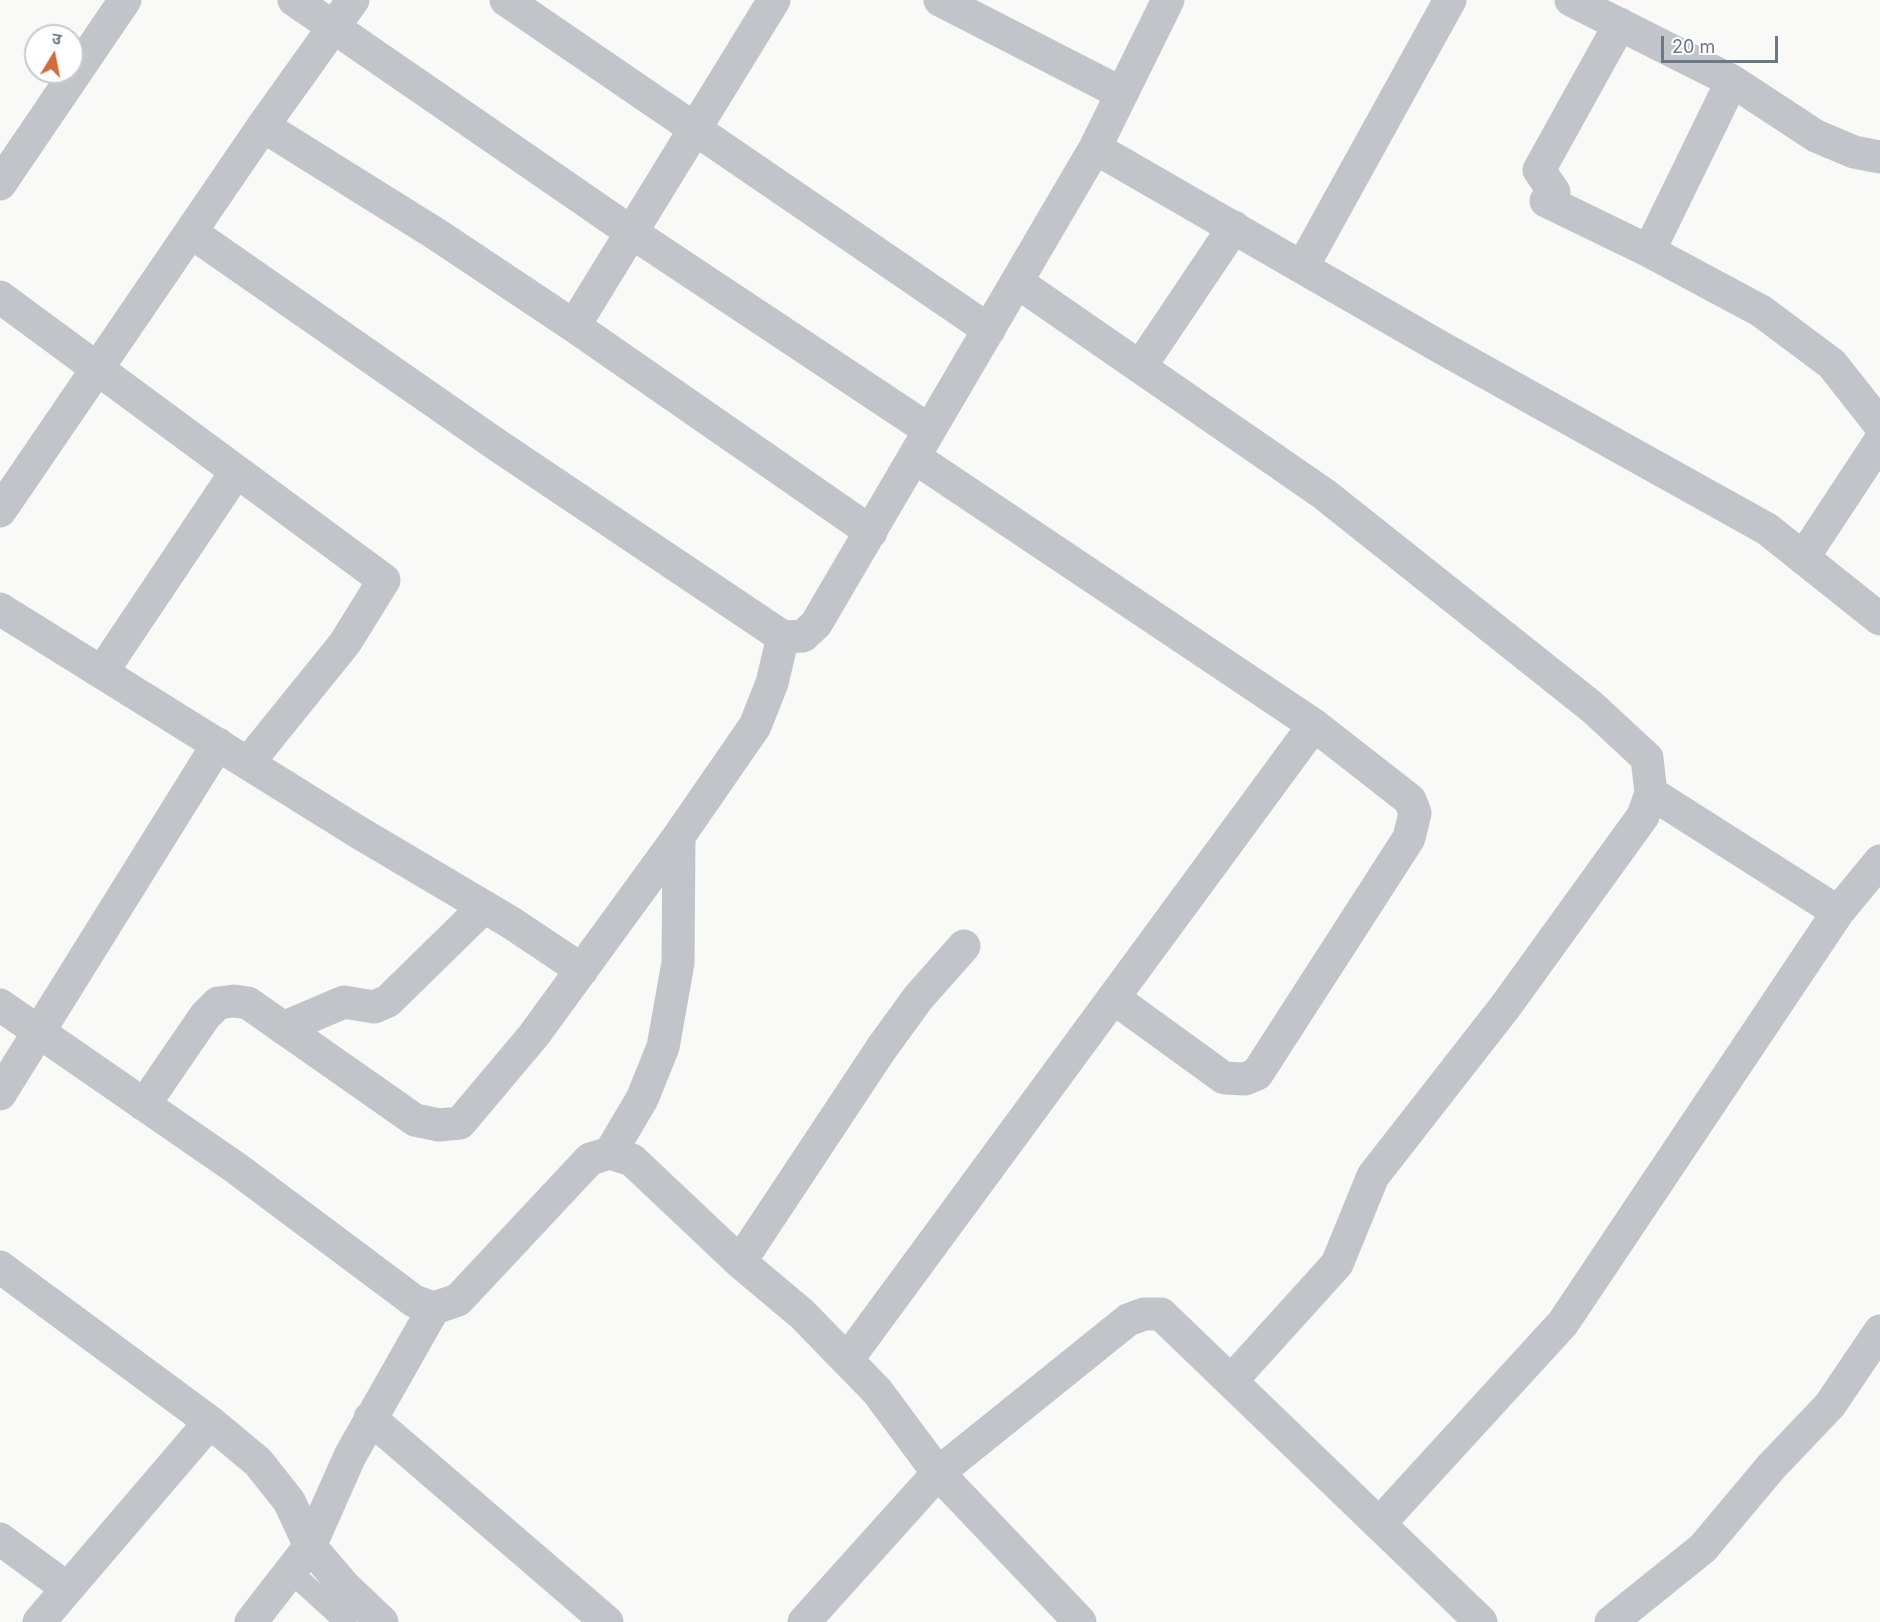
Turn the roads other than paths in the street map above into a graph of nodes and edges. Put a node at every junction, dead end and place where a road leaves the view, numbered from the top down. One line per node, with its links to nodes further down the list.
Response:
1 (125, 0): 18 (street)
2 (294, 0): 11 (street)
3 (353, 0): 11 (street)
4 (506, 0): 15 (street)
5 (774, 0): 15 (street)
6 (940, 0): 13 (street)
7 (1168, 0): 13 (street)
8 (1450, 0): 23 (street)
9 (1571, 0): 10 (street)
10 (1620, 24): 12 (street); 22 (street)
11 (333, 29): 14 (street); 20 (street)
12 (1732, 81): 17 (street); 22 (street)
13 (1121, 93): 16 (street)
14 (263, 126): 21 (street); 26 (street)
15 (693, 130): 20 (street); 27 (street)
16 (1095, 148): 19 (street); 24 (street)
17 (1880, 157)
18 (0, 184)
19 (1234, 227): 23 (street); 28 (street)
20 (631, 232): 26 (street); 32 (street)
21 (192, 233): 29 (street); 39 (street)
22 (1649, 250): 30 (street)
23 (1303, 266): 36 (street)
24 (1017, 282): 27 (street); 28 (street)
25 (0, 297): 29 (street)
26 (574, 326): 35 (street)
27 (989, 330): 32 (street)
28 (1140, 367): 44 (street)
29 (96, 370): 33 (street); 34 (street)
30 (1880, 425)
31 (1880, 441): 36 (street)
32 (921, 443): 35 (street); 41 (street)
33 (236, 472): 40 (street); 43 (street)
34 (0, 511)
35 (871, 532): 39 (street)
36 (1803, 558): 38 (street)
37 (0, 609): 40 (street)
38 (1880, 618)
39 (783, 638): 45 (street)
40 (102, 672): 42 (street)
41 (1314, 725): 51 (street); 51 (street)
42 (218, 744): 43 (street); 54 (street)
43 (248, 763): 47 (street)
44 (1651, 793): 48 (street); 63 (street)
45 (679, 836): 50 (street); 57 (street)
46 (1880, 862): 48 (street)
47 (484, 907): 50 (street); 53 (street)
48 (1838, 912): 67 (street)
49 (964, 946): 58 (street)
50 (582, 970): 53 (street)
51 (1115, 999): 62 (street)
52 (0, 1005): 54 (street)
53 (283, 1028): 56 (street)
54 (40, 1032): 55 (street); 56 (street)
55 (0, 1094)
56 (144, 1105): 60 (street)
57 (610, 1153): 58 (street); 60 (street)
58 (740, 1262): 62 (street)
59 (0, 1267): 65 (street)
60 (434, 1308): 64 (street)
61 (1880, 1331): 80 (street)
62 (847, 1360): 66 (street)
63 (1232, 1380): 66 (street); 67 (street)
64 (370, 1418): 69 (street); 76 (street)
65 (210, 1422): 69 (street); 71 (street)
66 (938, 1473): 77 (street); 78 (street)
67 (1379, 1524): 79 (street)
68 (0, 1539): 71 (street)
69 (310, 1545): 70 (street); 75 (street)
70 (290, 1572): 73 (street); 74 (lane)
71 (67, 1588): 72 (street)
72 (39, 1622)
73 (251, 1622)
74 (346, 1622)
75 (382, 1622)
76 (607, 1622)
77 (804, 1622)
78 (1080, 1622)
79 (1481, 1622)
80 (1611, 1622)

